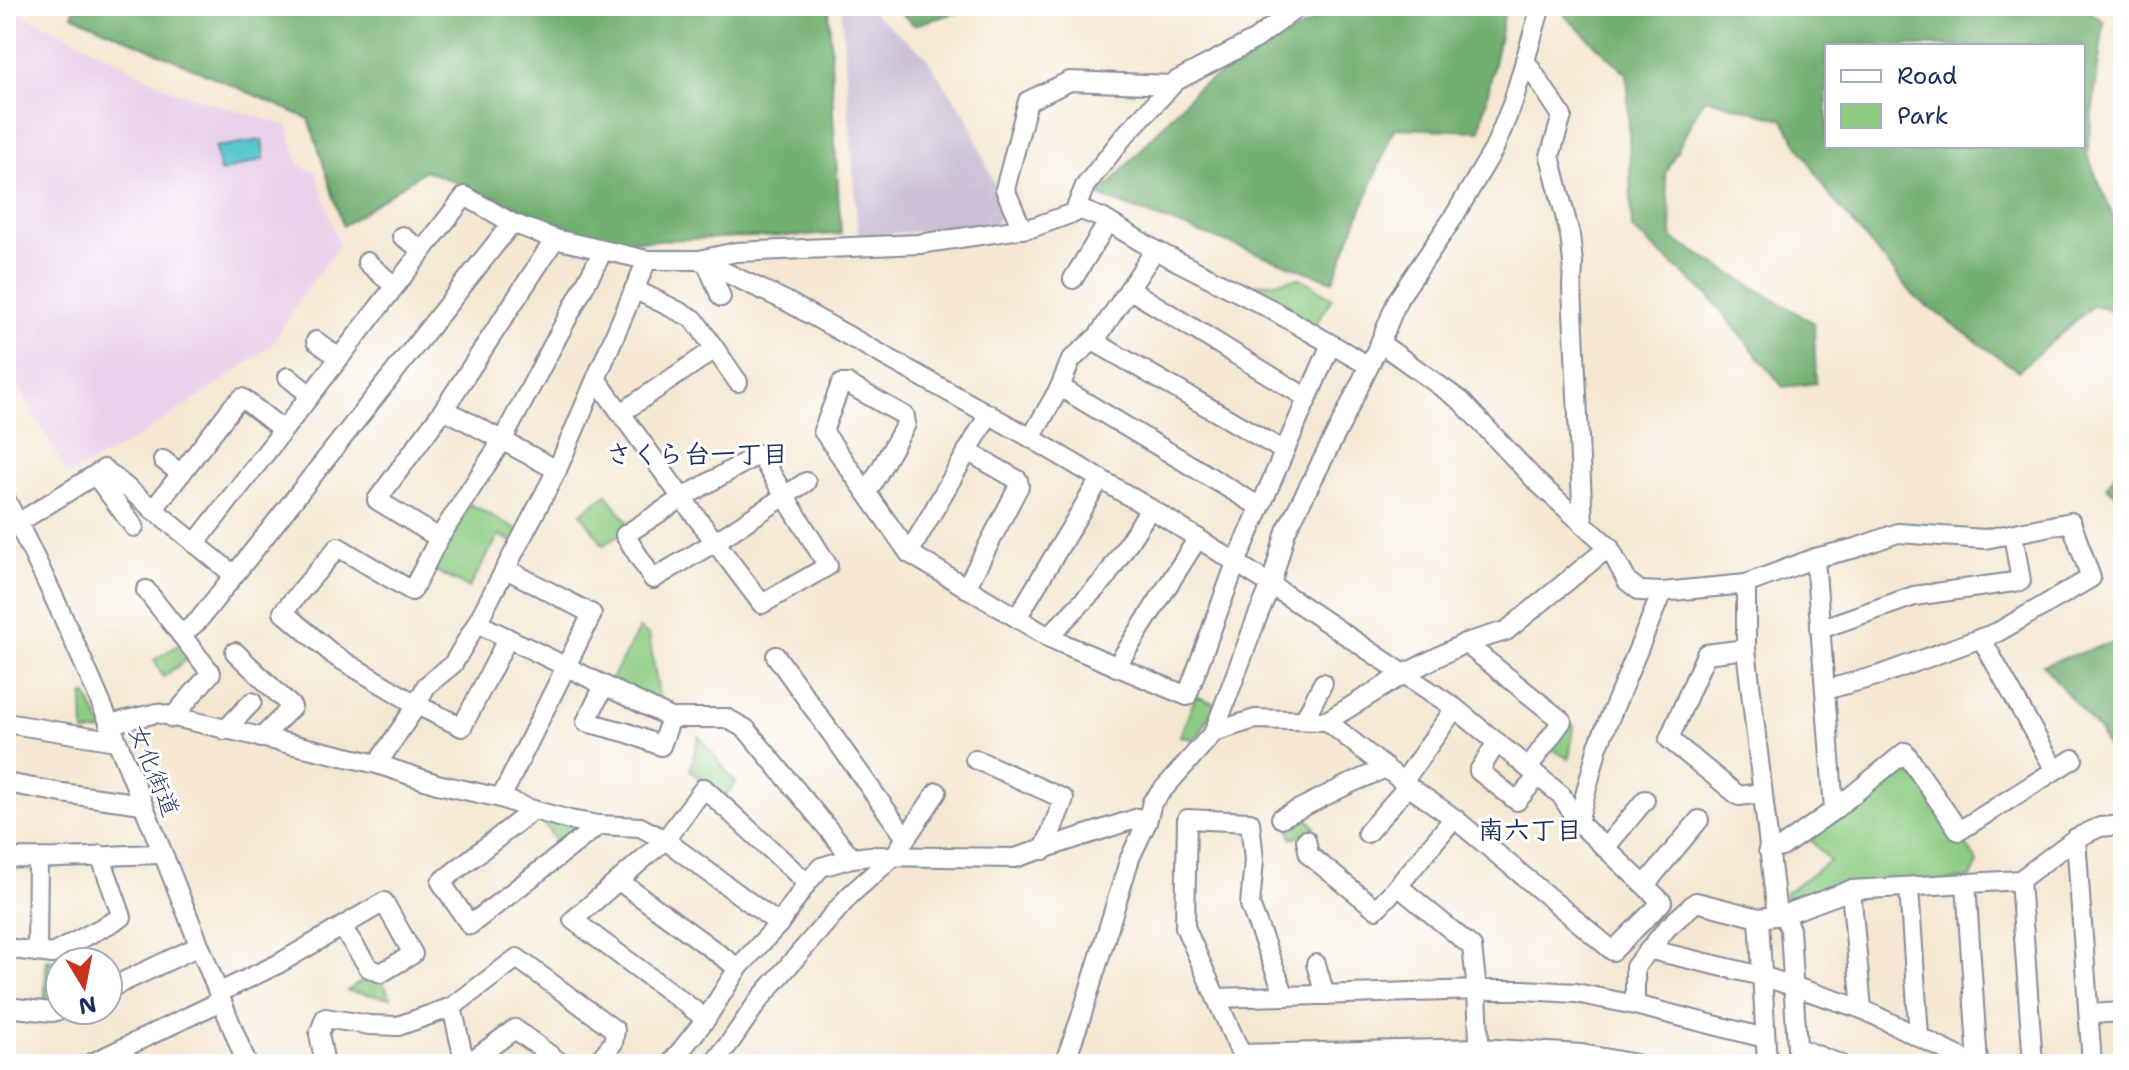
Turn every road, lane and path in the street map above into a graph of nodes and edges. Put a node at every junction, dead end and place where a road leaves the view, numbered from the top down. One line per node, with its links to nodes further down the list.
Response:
1 (1299, 6): 4 (street)
2 (1541, 6): 3 (street)
3 (1525, 60): 24 (street); 57 (street)
4 (1172, 85): 5 (street); 8 (street)
5 (1074, 213): 6 (street); 8 (street)
6 (1108, 222): 12 (street); 17 (street)
7 (512, 223): 10 (street); 11 (street); 69 (street)
8 (1022, 229): 16 (street)
9 (402, 236): 11 (street)
10 (555, 239): 13 (street); 35 (street)
11 (422, 250): 18 (street)
12 (1155, 250): 20 (street); 25 (street)
13 (603, 251): 14 (street); 40 (street)
14 (647, 260): 16 (street); 19 (street)
15 (367, 262): 18 (street)
16 (703, 262): 21 (street); 37 (street)
17 (1073, 279)
18 (394, 286): 27 (street)
19 (634, 289): 26 (street); 30 (street)
20 (1129, 289): 23 (street); 34 (street)
21 (721, 297)
22 (316, 341): 27 (street)
23 (1093, 341): 32 (street); 42 (street)
24 (1380, 343): 28 (street); 57 (street)
25 (1331, 344): 28 (street); 34 (street)
26 (715, 349): 31 (street); 36 (street)
27 (339, 358): 33 (street)
28 (1369, 366): 71 (street)
29 (288, 377): 33 (street)
30 (597, 380): 36 (street); 44 (street)
31 (738, 382)
32 (1060, 387): 39 (street); 53 (street)
33 (310, 395): 38 (street)
34 (1307, 398): 42 (street)
35 (444, 409): 40 (street); 60 (street)
36 (621, 413): 51 (street)
37 (989, 414): 39 (street); 41 (street)
38 (283, 430): 45 (street); 63 (street)
39 (1031, 438): 47 (street)
40 (502, 441): 44 (street); 60 (street)
41 (967, 451): 65 (street); 72 (street)
42 (1284, 451): 53 (street)
43 (163, 460): 45 (street)
44 (557, 470): 68 (street)
45 (181, 474): 55 (street)
46 (96, 476): 55 (street); 56 (street); 58 (street)
47 (1100, 479): 54 (street); 75 (street)
48 (806, 482): 50 (street)
49 (867, 493): 49 (street); 65 (street)
50 (785, 497): 51 (street); 62 (street); 62 (street)
51 (682, 498): 62 (street); 62 (street)
52 (6, 500): 56 (street, 女化街道)
53 (1260, 507): 67 (street)
54 (1150, 509): 61 (street); 79 (street)
55 (153, 510): 63 (street)
56 (18, 523): 101 (street, 女化街道)
57 (1583, 524): 64 (street)
58 (134, 527)
59 (2013, 534): 66 (street); 77 (street); 81 (street)
60 (439, 538): 93 (street)
61 (1198, 538): 67 (street); 87 (street)
62 (715, 542)
63 (195, 544): 69 (street)
64 (1609, 547): 74 (street); 82 (street)
65 (909, 553): 72 (street)
66 (1815, 558): 70 (street); 77 (street)
67 (1236, 563): 71 (street); 87 (street)
68 (506, 569): 76 (street); 86 (street)
69 (234, 575): 78 (street)
70 (1746, 584): 74 (street); 83 (street)
71 (1271, 585): 88 (street); 102 (street)
72 (966, 588): 75 (street)
73 (146, 590): 78 (street)
74 (1662, 592): 124 (street)
75 (1017, 618): 79 (street)
76 (477, 623): 80 (street); 93 (street)
77 (1820, 629): 91 (street)
78 (181, 635): 95 (street)
79 (1048, 637): 87 (street)
80 (508, 638): 86 (street); 93 (street)
81 (1981, 638): 91 (street); 109 (street)
82 (1465, 643): 88 (street); 110 (street)
83 (1746, 649): 114 (street); 114 (street)
84 (235, 652): 103 (street)
85 (776, 656): 128 (street)
86 (566, 667): 90 (street); 115 (street)
87 (1116, 667)
88 (1404, 674): 94 (street); 98 (street)
89 (1323, 683): 97 (street)
90 (604, 686): 96 (street); 96 (street)
91 (1825, 690): 119 (street)
92 (252, 702): 100 (street)
93 (417, 705): 107 (street)
94 (1455, 708): 104 (street); 112 (street)
95 (172, 718): 100 (street); 101 (street)
96 (671, 718): 139 (street)
97 (1304, 720): 98 (street); 102 (street)
98 (1327, 721): 108 (street)
99 (6, 723): 101 (street)
100 (225, 730): 103 (street)
101 (112, 732): 117 (street, 女化街道)
102 (1214, 732): 123 (street)
103 (261, 738): 107 (street)
104 (1497, 742): 110 (street); 110 (street)
105 (975, 759): 133 (street)
106 (2073, 759): 109 (street)
107 (377, 764): 115 (street)
108 (1386, 768): 112 (street); 120 (street)
109 (2055, 770): 119 (street)
110 (1533, 772): 124 (street)
111 (6, 783): 117 (street)
112 (1406, 784): 121 (street); 127 (street)
113 (937, 792): 128 (street)
114 (1762, 793): 134 (street)
115 (501, 798): 118 (street)
116 (1645, 800): 132 (street)
117 (142, 804): 135 (street, 女化街道)
118 (533, 810): 125 (street); 125 (street)
119 (1834, 810): 134 (street)
120 (1281, 818)
121 (1454, 818): 145 (street); 146 (street)
122 (1699, 820): 145 (street)
123 (1147, 822): 133 (street); 186 (street)
124 (1578, 822): 132 (street)
125 (599, 825): 130 (street)
126 (2123, 825): 129 (street)
127 (1367, 833)
128 (906, 838): 137 (street)
129 (2076, 838): 141 (street); 172 (street)
130 (665, 840): 142 (street); 143 (street); 150 (street)
131 (1306, 840): 146 (street)
132 (1605, 848): 145 (street)
133 (1044, 850): 137 (street)
134 (1768, 850): 149 (street)
135 (162, 854): 136 (street); 152 (street, 女化街道)
136 (100, 855): 140 (street); 155 (street)
137 (894, 856): 139 (street); 185 (street)
138 (6, 858): 140 (street)
139 (852, 858): 143 (street)
140 (38, 859): 155 (street)
141 (2020, 880): 144 (street); 191 (street)
142 (619, 881): 157 (street); 173 (street)
143 (807, 883): 150 (street)
144 (1966, 883): 147 (street); 190 (street)
145 (1645, 885)
146 (1398, 886): 161 (street)
147 (1909, 888): 148 (street); 174 (street)
148 (1851, 890): 149 (street); 169 (street)
149 (1773, 916): 154 (street); 158 (street); 160 (street)
150 (779, 924): 157 (street)
151 (342, 927): 164 (street)
152 (199, 946): 159 (street); 164 (street, 女化街道)
153 (6, 948): 155 (street)
154 (1651, 950): 158 (street); 166 (street)
155 (37, 952)
156 (1316, 964): 162 (street)
157 (738, 968): 173 (street)
158 (1762, 976): 160 (street); 175 (street)
159 (124, 981)
160 (1793, 986): 169 (street); 177 (street)
161 (1477, 990): 162 (street); 166 (street); 176 (street)
162 (1325, 995): 163 (street)
163 (1285, 996): 165 (street); 165 (street)
164 (220, 997): 178 (street, 女化街道); 179 (street)
165 (1217, 998): 176 (street)
166 (1635, 1005): 175 (street)
167 (6, 1007): 170 (street)
168 (452, 1007): 180 (street); 181 (street); 183 (street)
169 (1862, 1009): 174 (street)
170 (44, 1011)
171 (2123, 1012): 172 (street)
172 (2089, 1014): 192 (street)
173 (706, 1019): 184 (street)
174 (1919, 1036): 190 (street)
175 (1765, 1038): 188 (street)
176 (1479, 1056): 187 (street)
177 (1798, 1056): 189 (street)
178 (245, 1063)
179 (90, 1064)
180 (325, 1064)
181 (466, 1064): 182 (street)
182 (562, 1064)
183 (596, 1064)
184 (670, 1064)
185 (713, 1064)
186 (1064, 1064)
187 (1636, 1064)
188 (1767, 1064)
189 (1840, 1064)
190 (1976, 1064)
191 (2033, 1064)
192 (2092, 1064)

